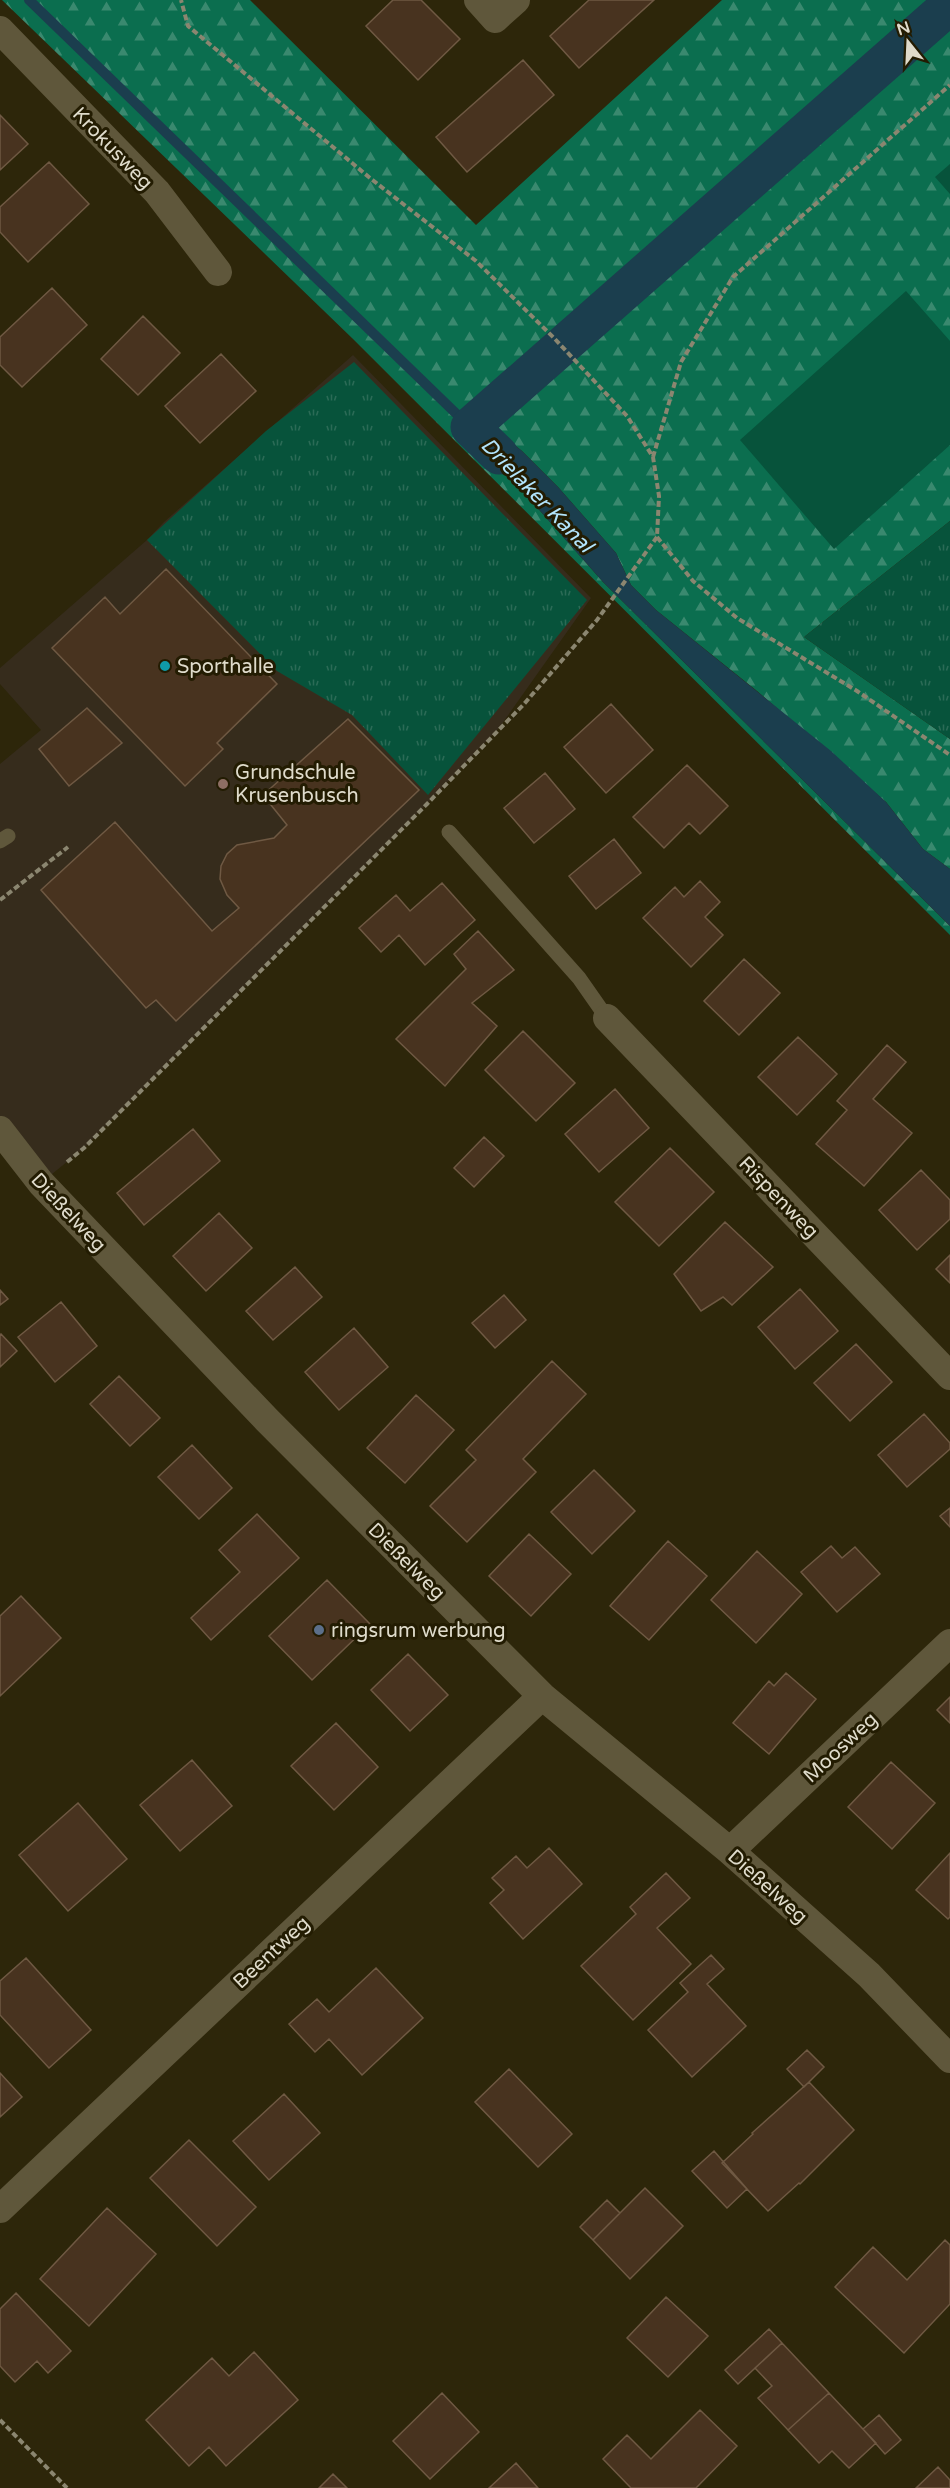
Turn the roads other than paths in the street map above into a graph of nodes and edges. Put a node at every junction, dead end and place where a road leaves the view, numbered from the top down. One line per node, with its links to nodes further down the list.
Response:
1 (478, 0): 2 (street)
2 (516, 0)
3 (0, 30): 4 (street, Krokusweg)
4 (218, 272)
5 (449, 831): 6 (lane)
6 (607, 1018): 8 (street, Rispenweg)
7 (0, 1130): 10 (street, Dießelweg)
8 (950, 1377)
9 (950, 1643): 11 (street, Moosweg)
10 (542, 1696): 11 (street, Dießelweg); 13 (street, Beentweg)
11 (730, 1851): 12 (street, Dießelweg)
12 (950, 2059)
13 (0, 2209)

